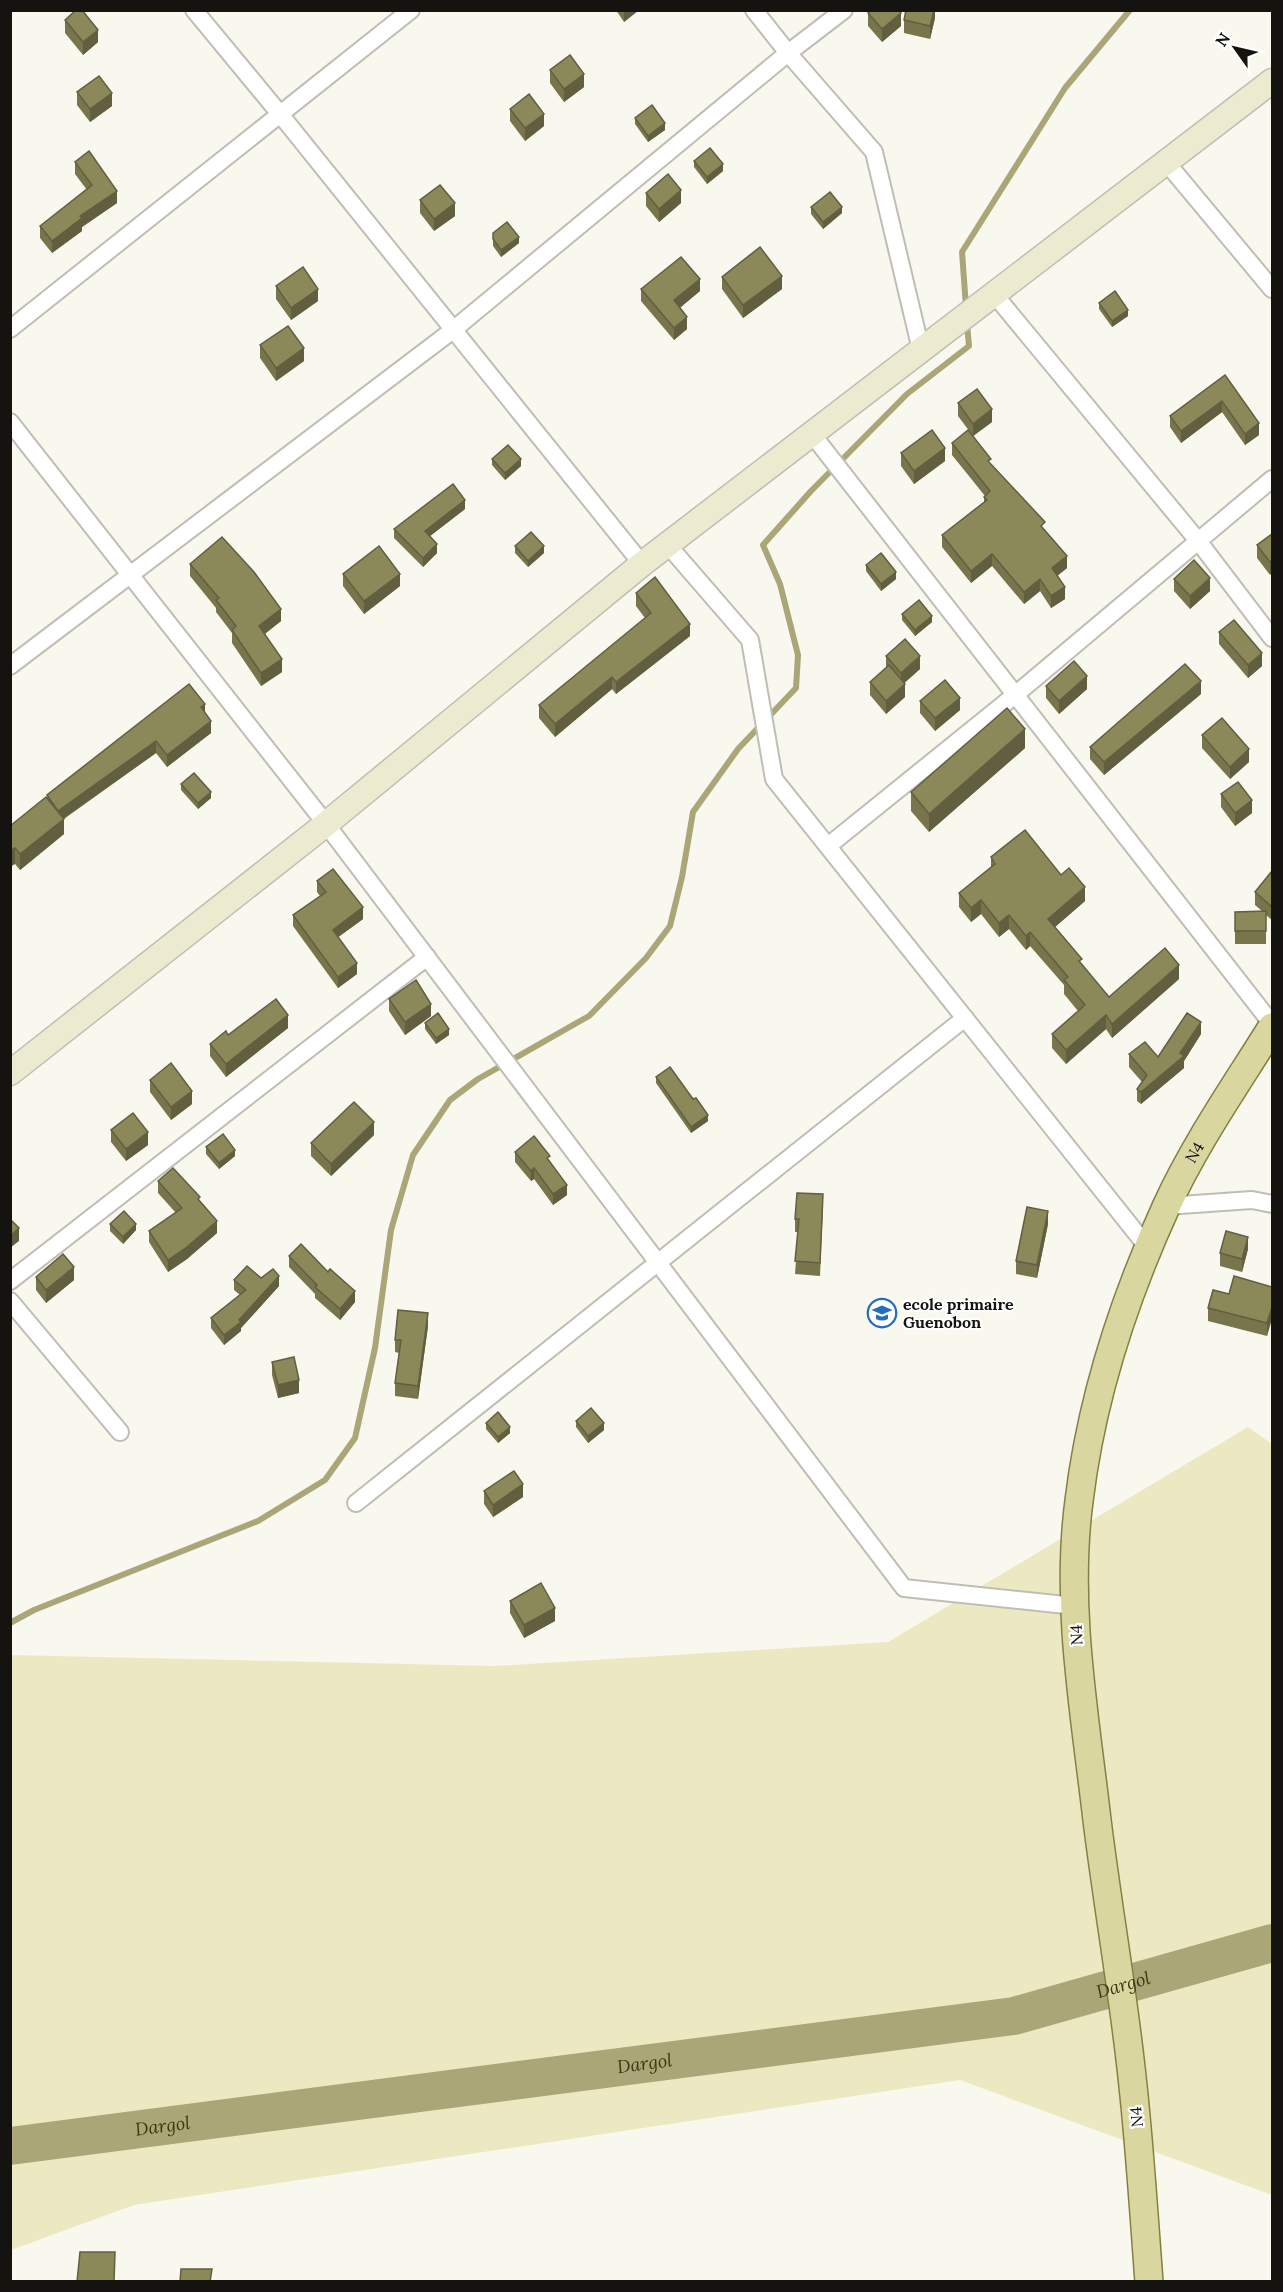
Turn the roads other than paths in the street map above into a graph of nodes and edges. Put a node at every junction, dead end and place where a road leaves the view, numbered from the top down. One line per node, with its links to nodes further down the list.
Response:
1 (194, 10): 7 (street)
2 (411, 10): 7 (street)
3 (754, 10): 5 (street)
4 (844, 10): 5 (street)
5 (788, 54): 12 (street); 13 (street)
6 (1272, 81): 8 (main road)
7 (280, 114): 11 (street); 12 (street)
8 (1166, 162): 9 (street); 10 (main road)
9 (1272, 289)
10 (987, 300): 13 (main road); 17 (street)
11 (10, 329)
12 (453, 330): 19 (street); 20 (street)
13 (921, 350): 15 (main road)
14 (10, 422): 20 (street)
15 (812, 434): 18 (main road); 23 (street)
16 (1272, 478): 17 (street)
17 (1199, 542): 21 (street); 23 (street)
18 (667, 544): 19 (main road); 25 (street)
19 (642, 564): 24 (main road)
20 (130, 574): 22 (street); 24 (street)
21 (1272, 638)
22 (10, 666)
23 (1015, 695): 25 (street); 28 (street)
24 (326, 824): 26 (street); 29 (main road)
25 (828, 846): 27 (street)
26 (426, 957): 33 (street); 34 (street)
27 (965, 1018): 32 (street); 33 (street)
28 (1272, 1026): 31 (main road, N4)
29 (10, 1073)
30 (1272, 1204): 31 (street)
31 (1166, 1206): 32 (main road, N4)
32 (1149, 1249): 38 (main road, N4)
33 (659, 1263): 37 (street); 38 (street)
34 (10, 1281)
35 (10, 1301): 36 (street)
36 (120, 1432)
37 (356, 1503)
38 (1075, 1606): 39 (main road, N4)
39 (1149, 2282)

